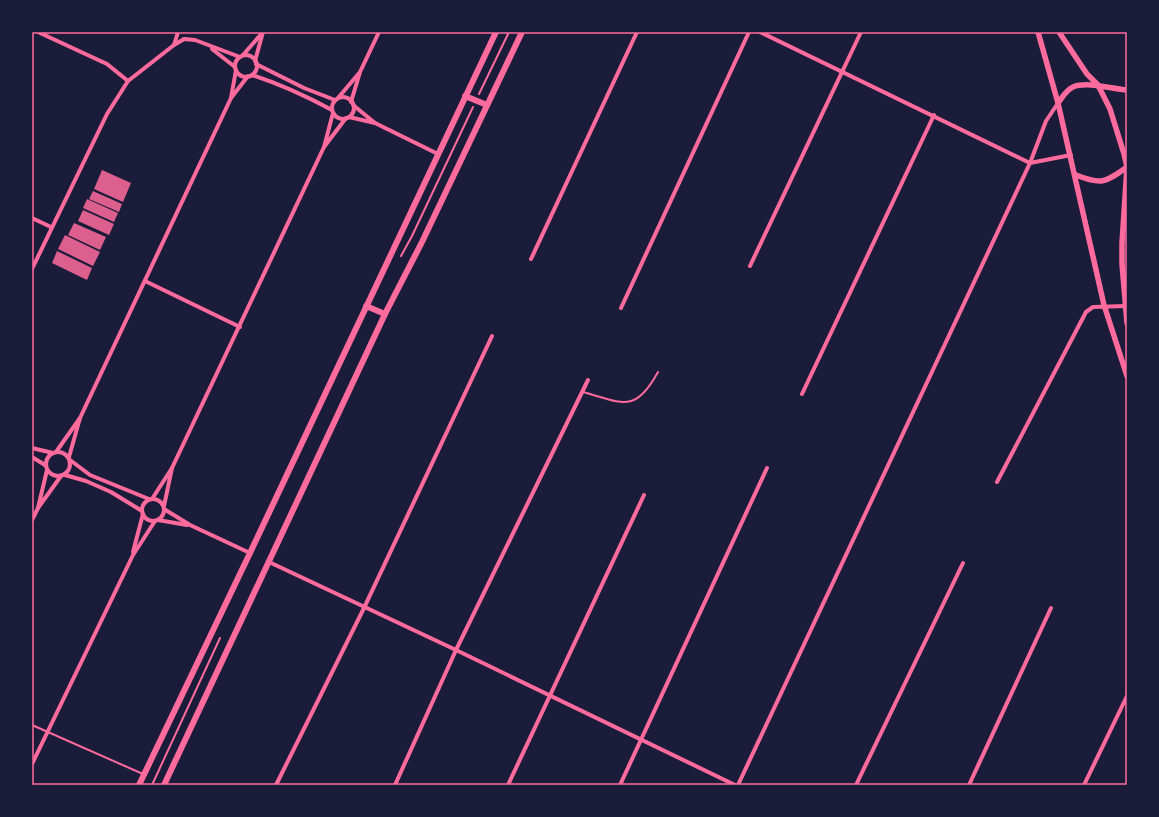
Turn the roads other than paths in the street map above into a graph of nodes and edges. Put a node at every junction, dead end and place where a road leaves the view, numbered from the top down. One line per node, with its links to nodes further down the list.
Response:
1 (38, 32): 21 (street)
2 (178, 32): 13 (street)
3 (263, 32): 15 (street); 16 (street)
4 (379, 32): 18 (street)
5 (496, 32): 24 (main road)
6 (522, 32): 29 (main road)
7 (637, 32): 42 (street)
8 (749, 32): 49 (street)
9 (760, 32): 19 (street)
10 (861, 32): 19 (street)
11 (1038, 32): 28 (street)
12 (1059, 32): 22 (street)
13 (174, 45): 14 (street); 21 (street)
14 (208, 46): 15 (street); 17 (street)
15 (242, 56): 16 (street); 17 (street)
16 (256, 62): 20 (street); 26 (street)
17 (236, 69): 20 (street); 25 (street)
18 (360, 72): 26 (street); 27 (street)
19 (842, 72): 31 (street); 43 (street)
20 (250, 75): 25 (street); 30 (street)
21 (128, 81): 41 (street)
22 (1098, 85): 23 (street); 28 (street); 38 (street)
23 (1127, 90)
24 (465, 96): 29 (main road); 35 (main road)
25 (230, 98): 45 (street)
26 (337, 99): 27 (street); 30 (street)
27 (352, 103): 32 (street); 33 (street)
28 (1058, 103): 36 (street); 37 (street)
29 (487, 105): 50 (main road)
30 (333, 112): 32 (street); 34 (street)
31 (934, 115): 37 (street); 58 (street)
32 (347, 118): 33 (street); 34 (street)
33 (374, 123): 35 (street)
34 (324, 146): 52 (street)
35 (438, 154): 47 (main road)
36 (1071, 155): 37 (street); 39 (street)
37 (1030, 163): 98 (street)
38 (1127, 167): 39 (street); 48 (street)
39 (1076, 175): 46 (street)
40 (32, 218): 41 (street)
41 (51, 228): 44 (street)
42 (531, 259)
43 (750, 266)
44 (32, 268)
45 (145, 281): 52 (street); 59 (street)
46 (1104, 305): 48 (street); 55 (street); 68 (street)
47 (366, 306): 50 (main road); 77 (main road)
48 (1126, 306): 51 (street)
49 (621, 308)
50 (385, 314): 79 (main road)
51 (1127, 323)
52 (240, 327): 65 (street)
53 (492, 336): 81 (street)
54 (658, 372): 57 (lane)
55 (1127, 376)
56 (588, 380): 57 (street)
57 (582, 391): 83 (street)
58 (802, 394)
59 (80, 418): 61 (street); 63 (street)
60 (32, 448): 61 (street)
61 (54, 452): 63 (street); 64 (street)
62 (32, 457): 64 (street)
63 (69, 459): 67 (street); 70 (street)
64 (46, 468): 67 (street); 71 (street)
65 (172, 468): 70 (street); 72 (street)
66 (767, 468): 88 (street)
67 (63, 476): 71 (street); 73 (street)
68 (997, 482)
69 (644, 495): 84 (street)
70 (151, 499): 72 (street); 73 (street)
71 (38, 508): 74 (street)
72 (164, 508): 75 (street); 76 (street)
73 (142, 513): 75 (street); 78 (street)
74 (32, 520)
75 (156, 521): 76 (street); 78 (street)
76 (190, 525): 77 (street)
77 (250, 553): 90 (main road)
78 (133, 555): 87 (street)
79 (269, 562): 81 (street); 92 (main road)
80 (963, 563): 99 (street)
81 (364, 608): 83 (street); 93 (street)
82 (1051, 608): 100 (street)
83 (456, 650): 84 (street); 94 (street)
84 (550, 696): 88 (street); 95 (street)
85 (1127, 696): 101 (street)
86 (32, 725): 87 (lane)
87 (47, 732): 89 (street); 90 (lane)
88 (641, 740): 96 (street); 97 (street)
89 (32, 764)
90 (144, 774): 91 (main road)
91 (139, 785)
92 (164, 785)
93 (276, 785)
94 (395, 785)
95 (508, 785)
96 (620, 785)
97 (735, 785)
98 (738, 785)
99 (856, 785)
100 (969, 785)
101 (1084, 785)

